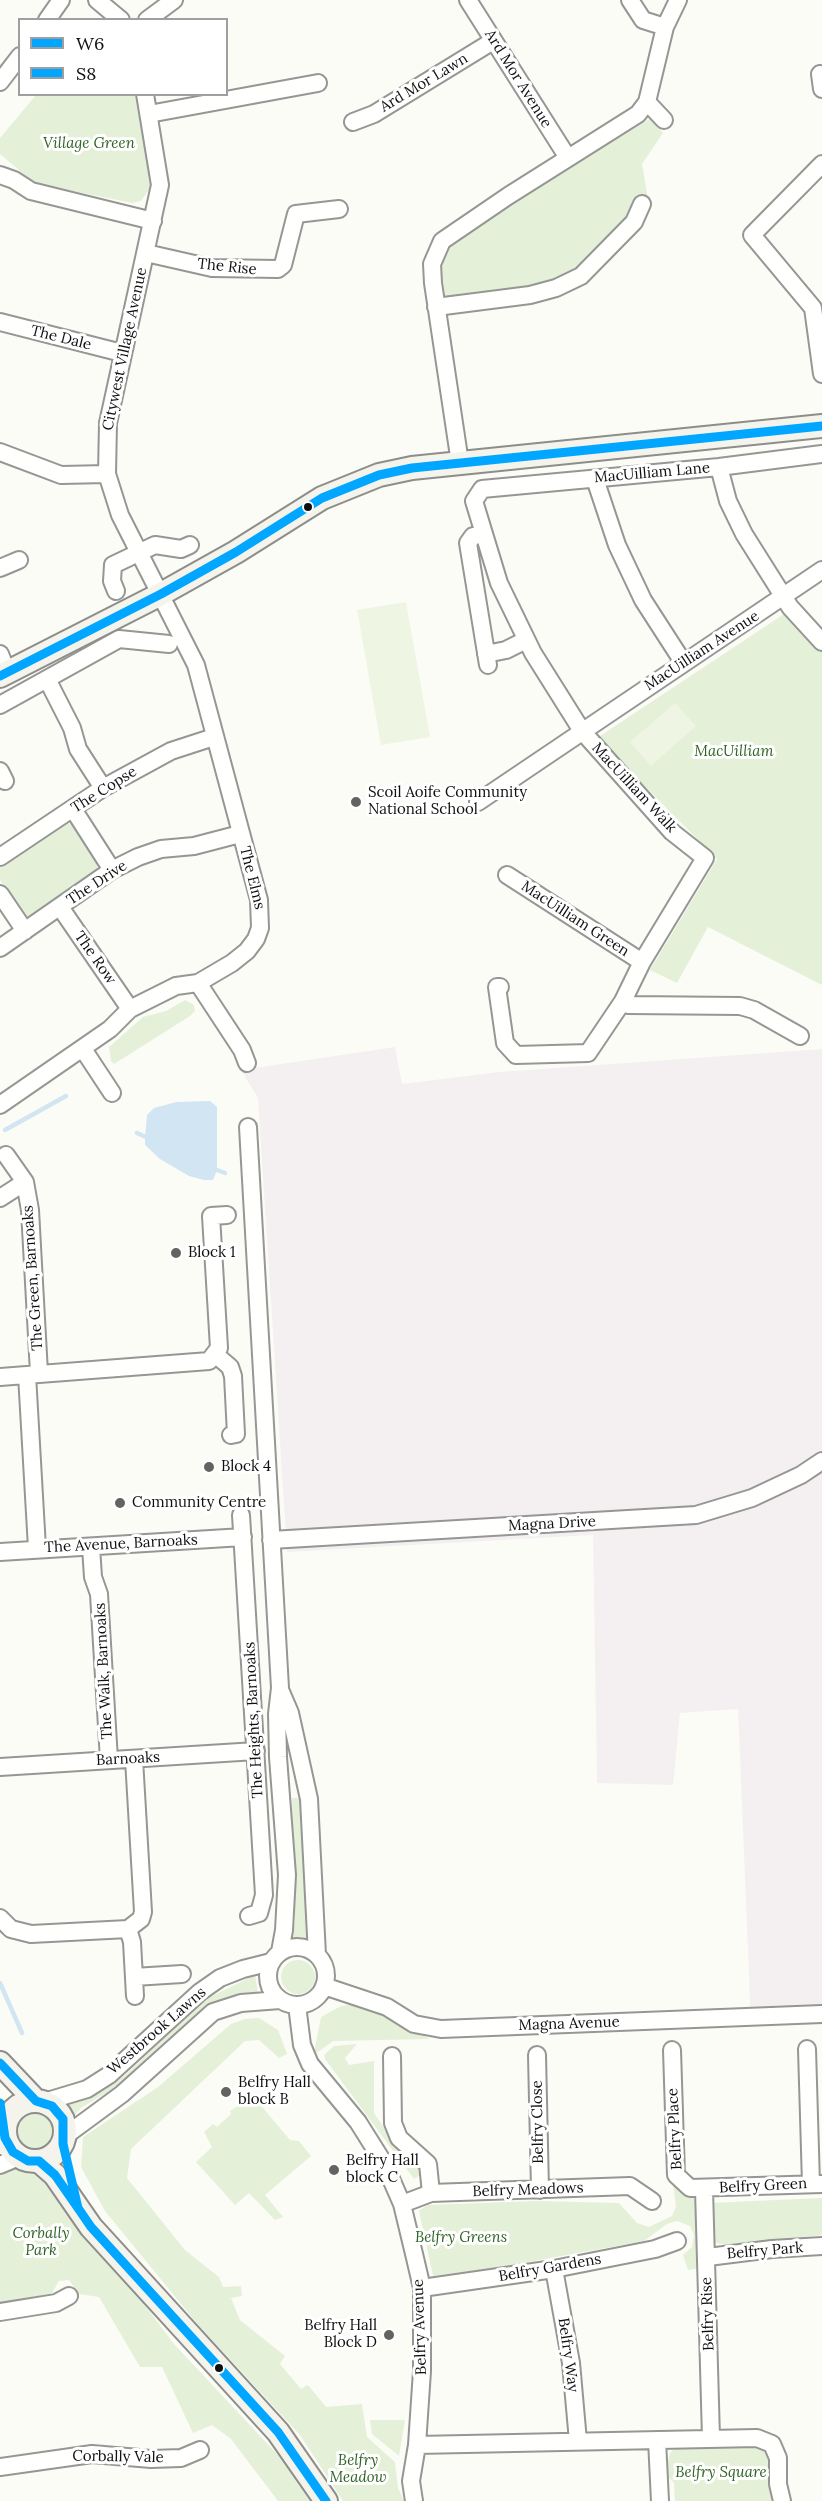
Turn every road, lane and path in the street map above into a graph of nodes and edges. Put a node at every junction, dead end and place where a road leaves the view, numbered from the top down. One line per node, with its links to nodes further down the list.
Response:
1 (97, 0): 8 (street)
2 (174, 0): 9 (street)
3 (468, 0): 11 (street, Ard Mor Avenue)
4 (630, 0): 10 (street)
5 (678, 0): 10 (street)
6 (60, 2): 7 (street)
7 (48, 18)
8 (119, 18)
9 (150, 18)
10 (665, 27): 16 (street)
11 (493, 41): 19 (street, Ard Mor Lawn); 20 (street, Ard Mor Avenue)
12 (18, 59): 13 (street)
13 (0, 82)
14 (318, 83): 17 (street)
15 (145, 96): 17 (street, Citywest Village Avenue)
16 (647, 102): 18 (street); 20 (street)
17 (149, 114): 25 (street, Citywest Village Avenue)
18 (664, 120)
19 (353, 122)
20 (568, 158): 27 (street)
21 (822, 164): 30 (street)
22 (0, 175): 25 (street)
23 (642, 204): 27 (street)
24 (339, 209): 26 (street, The Rise)
25 (153, 221): 26 (street, Citywest Village Avenue)
26 (146, 253): 29 (street, Citywest Village Avenue)
27 (436, 307): 34 (street)
28 (0, 322): 29 (street, The Dale)
29 (122, 353): 36 (street, Citywest Village Avenue)
30 (822, 374)
31 (822, 426): 34 (street)
32 (0, 452): 36 (street)
33 (822, 454): 35 (street, MacUilliam Lane)
34 (460, 463): 45 (street)
35 (719, 467): 37 (street, MacUilliam Lane); 46 (street)
36 (107, 474): 40 (street, Citywest Village Avenue)
37 (595, 479): 38 (street, MacUilliam Lane); 50 (street)
38 (484, 534): 47 (street); 47 (street)
39 (190, 546): 40 (street)
40 (139, 553): 44 (street); 45 (street, Citywest Village Avenue)
41 (19, 560): 42 (street)
42 (0, 568)
43 (822, 570): 46 (street, MacUilliam Avenue)
44 (116, 591)
45 (161, 594): 51 (street); 55 (street, The Elms)
46 (784, 596): 48 (street); 50 (street, MacUilliam Avenue)
47 (526, 640): 54 (street)
48 (822, 642)
49 (169, 644): 52 (street)
50 (683, 662): 54 (street, MacUilliam Avenue)
51 (2, 668)
52 (46, 679): 53 (street); 56 (street)
53 (0, 705)
54 (582, 732): 57 (street, MacUilliam Avenue); 67 (street, MacUilliam Walk)
55 (214, 737): 56 (street, The Copse); 59 (street, The Elms)
56 (103, 789): 58 (street, The Copse)
57 (478, 802)
58 (73, 809): 60 (street, The Copse); 61 (street)
59 (240, 834): 61 (street, The Drive); 68 (street, The Elms)
60 (0, 857)
61 (112, 870): 64 (street, The Drive)
62 (507, 875): 67 (street, MacUilliam Green)
63 (0, 894): 65 (street)
64 (60, 907): 65 (street, The Drive); 71 (street, The Row)
65 (25, 931): 66 (street, The Drive)
66 (0, 948)
67 (642, 962): 70 (street)
68 (198, 983): 71 (street, The Elms); 74 (street)
69 (500, 987): 70 (street)
70 (623, 1001): 72 (street)
71 (130, 1008): 73 (street, The Elms)
72 (800, 1036)
73 (83, 1049): 75 (street); 76 (street, The Elms)
74 (247, 1063)
75 (112, 1093)
76 (0, 1105)
77 (248, 1127): 89 (street)
78 (6, 1155): 79 (street, The Green, Barnoaks)
79 (25, 1182): 80 (street, The Green, Barnoaks); 83 (street, The Green, Barnoaks)
80 (0, 1198)
81 (227, 1215): 82 (street)
82 (216, 1355): 83 (street, The Green, Barnoaks); 85 (street)
83 (33, 1374): 84 (street, The Green, Barnoaks); 91 (street, The Green, Barnoaks)
84 (0, 1377)
85 (231, 1435)
86 (822, 1461): 89 (street, Magna Drive)
87 (241, 1515): 88 (street, The Heights, Barnoaks)
88 (243, 1537): 90 (street, The Avenue, Barnoaks); 94 (street, The Heights, Barnoaks)
89 (271, 1540): 93 (street)
90 (91, 1547): 91 (street, The Avenue, Barnoaks); 96 (street, The Walk, Barnoaks)
91 (37, 1548): 92 (street, The Avenue, Barnoaks)
92 (0, 1551)
93 (280, 1688): 101 (street); 102 (street)
94 (256, 1751): 95 (street, Barnoaks); 98 (street, The Heights, Barnoaks)
95 (134, 1759): 96 (street, Barnoaks); 100 (street)
96 (109, 1760): 97 (street, Barnoaks)
97 (0, 1767)
98 (249, 1916)
99 (0, 1918): 100 (street)
100 (128, 1929): 104 (street)
101 (317, 1955): 102 (street); 105 (street)
102 (275, 1957): 107 (street); 115 (street, Westbrook Lawns)
103 (182, 1974): 104 (street)
104 (134, 1977): 106 (street)
105 (324, 1986): 108 (street); 109 (street, Magna Avenue)
106 (135, 1996)
107 (280, 2000): 108 (street); 117 (street, Westbrook Lawns)
108 (297, 2005): 124 (street, Belfry Avenue)
109 (822, 2014)
110 (807, 2049): 119 (street)
111 (672, 2050): 120 (street, Belfry Place)
112 (537, 2055): 121 (street, Belfry Close)
113 (392, 2056): 122 (street)
114 (0, 2063): 115 (street)
115 (40, 2101): 117 (street); 118 (street)
116 (0, 2103): 118 (street)
117 (64, 2140): 118 (street); 125 (street)
118 (11, 2149): 125 (street)
119 (816, 2184): 120 (street, Belfry Green)
120 (704, 2189): 128 (street, Belfry Rise)
121 (540, 2190): 122 (street, Belfry Meadows); 123 (street, Belfry Meadows)
122 (431, 2193): 124 (street, Belfry Meadows)
123 (652, 2201)
124 (402, 2204): 130 (street, Belfry Avenue)
125 (78, 2208): 139 (street)
126 (677, 2241): 129 (street, Belfry Gardens)
127 (822, 2246): 128 (street, Belfry Park)
128 (708, 2257): 133 (street, Belfry Rise)
129 (554, 2269): 130 (street, Belfry Gardens); 135 (street, Belfry Way)
130 (422, 2288): 136 (street, Belfry Avenue)
131 (69, 2296): 132 (street)
132 (0, 2312)
133 (711, 2438): 134 (street); 142 (street)
134 (657, 2440): 135 (street); 141 (street)
135 (578, 2441): 136 (street)
136 (417, 2445): 140 (street, Belfry Avenue)
137 (200, 2450): 138 (street, Corbally Vale)
138 (0, 2467)
139 (326, 2501)
140 (414, 2501)
141 (660, 2501)
142 (782, 2501)

